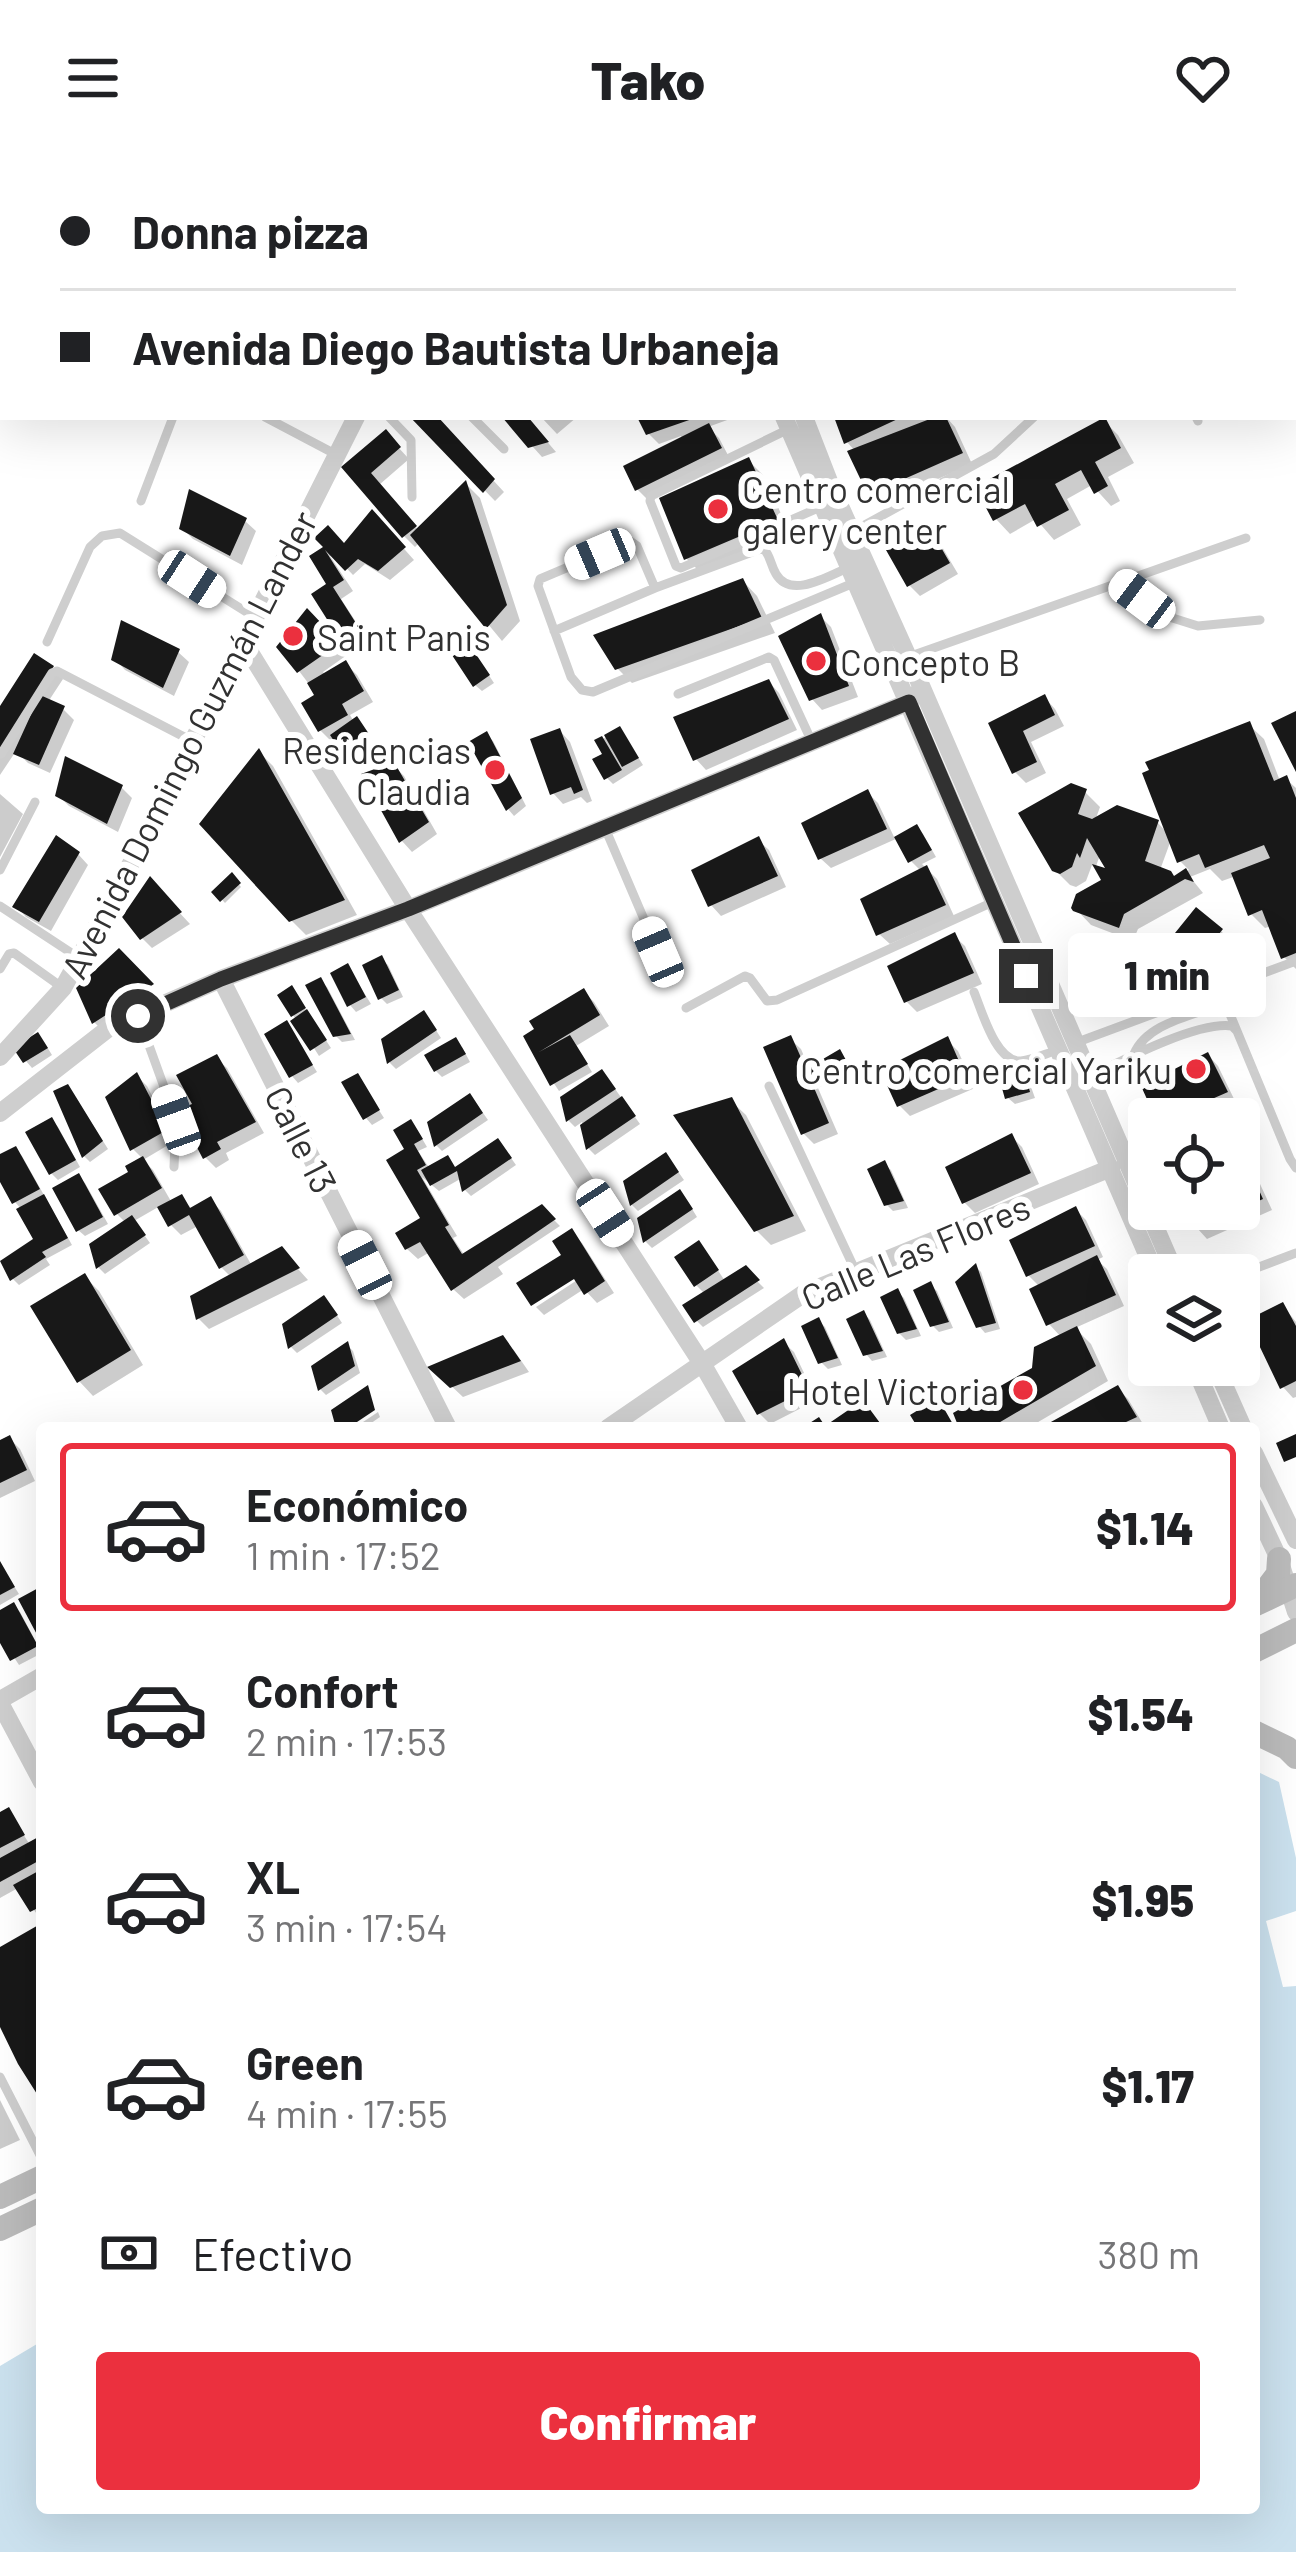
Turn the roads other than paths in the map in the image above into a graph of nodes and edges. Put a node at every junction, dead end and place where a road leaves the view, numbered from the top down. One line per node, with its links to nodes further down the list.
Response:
1 (172, 420): 11 (lane)
2 (271, 420): 9 (lane)
3 (354, 420): 9 (street, Avenida Domingo Guzmán Lander)
4 (392, 420): 10 (lane)
5 (475, 420): 8 (lane)
6 (1031, 420): 13 (lane)
7 (792, 421): 12 (street); 12 (lane); 13 (street)
8 (504, 449)
9 (337, 455): 18 (street, Avenida Domingo Guzmán Lander)
10 (412, 496)
11 (141, 502)
12 (823, 506): 15 (street)
13 (852, 532): 23 (street)
14 (1246, 538): 16 (lane)
15 (853, 575): 17 (lane); 20 (lane); 25 (street)
16 (1120, 583): 19 (lane); 23 (lane)
17 (655, 588): 20 (lane); 20 (lane)
18 (256, 618): 21 (lane); 22 (street, Avenida Domingo Guzmán Lander)
19 (1260, 620)
20 (554, 631)
21 (47, 642)
22 (244, 643): 26 (street, Avenida Domingo Guzmán Lander); 34 (street)
23 (908, 657): 25 (street)
24 (678, 694): 27 (lane)
25 (916, 695): 27 (street); 32 (street); 45 (street)
26 (192, 742): 28 (lane); 36 (street, Avenida Domingo Guzmán Lander)
27 (812, 742): 30 (street)
28 (2, 754)
29 (35, 802): 31 (lane)
30 (605, 828): 34 (street); 35 (lane)
31 (0, 870)
32 (993, 902): 42 (lane); 45 (street)
33 (0, 906): 36 (lane)
34 (408, 909): 39 (street); 60 (street)
35 (658, 952)
36 (79, 958): 40 (street, Avenida Domingo Guzmán Lander)
37 (1296, 961): 45 (lane)
38 (0, 969): 40 (lane)
39 (221, 979): 43 (street); 63 (street, Calle 13)
40 (63, 988): 47 (street, Avenida Domingo Guzmán Lander)
41 (974, 992): 45 (lane)
42 (686, 1008)
43 (138, 1016): 50 (street); 51 (lane)
44 (1240, 1034): 46 (lane); 46 (lane); 53 (lane)
45 (1067, 1046): 48 (street); 54 (street)
46 (1134, 1054): 48 (lane)
47 (0, 1058)
48 (1090, 1077): 54 (street)
49 (769, 1086): 59 (lane)
50 (0, 1113)
51 (174, 1167)
52 (1128, 1167): 54 (lane)
53 (1296, 1168)
54 (1120, 1169): 56 (street); 57 (street); 59 (street, Calle Las Flores)
55 (1296, 1253): 58 (lane)
56 (1149, 1254)
57 (1165, 1254)
58 (1260, 1267)
59 (857, 1273): 60 (street, Calle Las Flores)
60 (703, 1365): 64 (street, Calle Las Flores); 65 (street)
61 (1203, 1386): 66 (street)
62 (1225, 1386): 67 (street)
63 (445, 1422)
64 (617, 1422)
65 (736, 1422)
66 (1218, 1422)
67 (1240, 1422)
68 (1260, 1461): 69 (street)
69 (1287, 1498): 71 (street)
70 (1260, 1523): 71 (street)
71 (1279, 1577): 72 (street)
72 (1296, 1613): 74 (main road)
73 (1296, 1630): 75 (main road)
74 (1260, 1632)
75 (1260, 1648)
76 (36, 1680): 77 (street)
77 (0, 1701): 80 (street)
78 (1260, 1735): 79 (main road)
79 (1296, 1757)
80 (36, 1770)
81 (0, 2077): 82 (lane)
82 (36, 2147)
83 (36, 2180): 84 (main road)
84 (0, 2197)
85 (36, 2212): 86 (main road)
86 (0, 2229)

